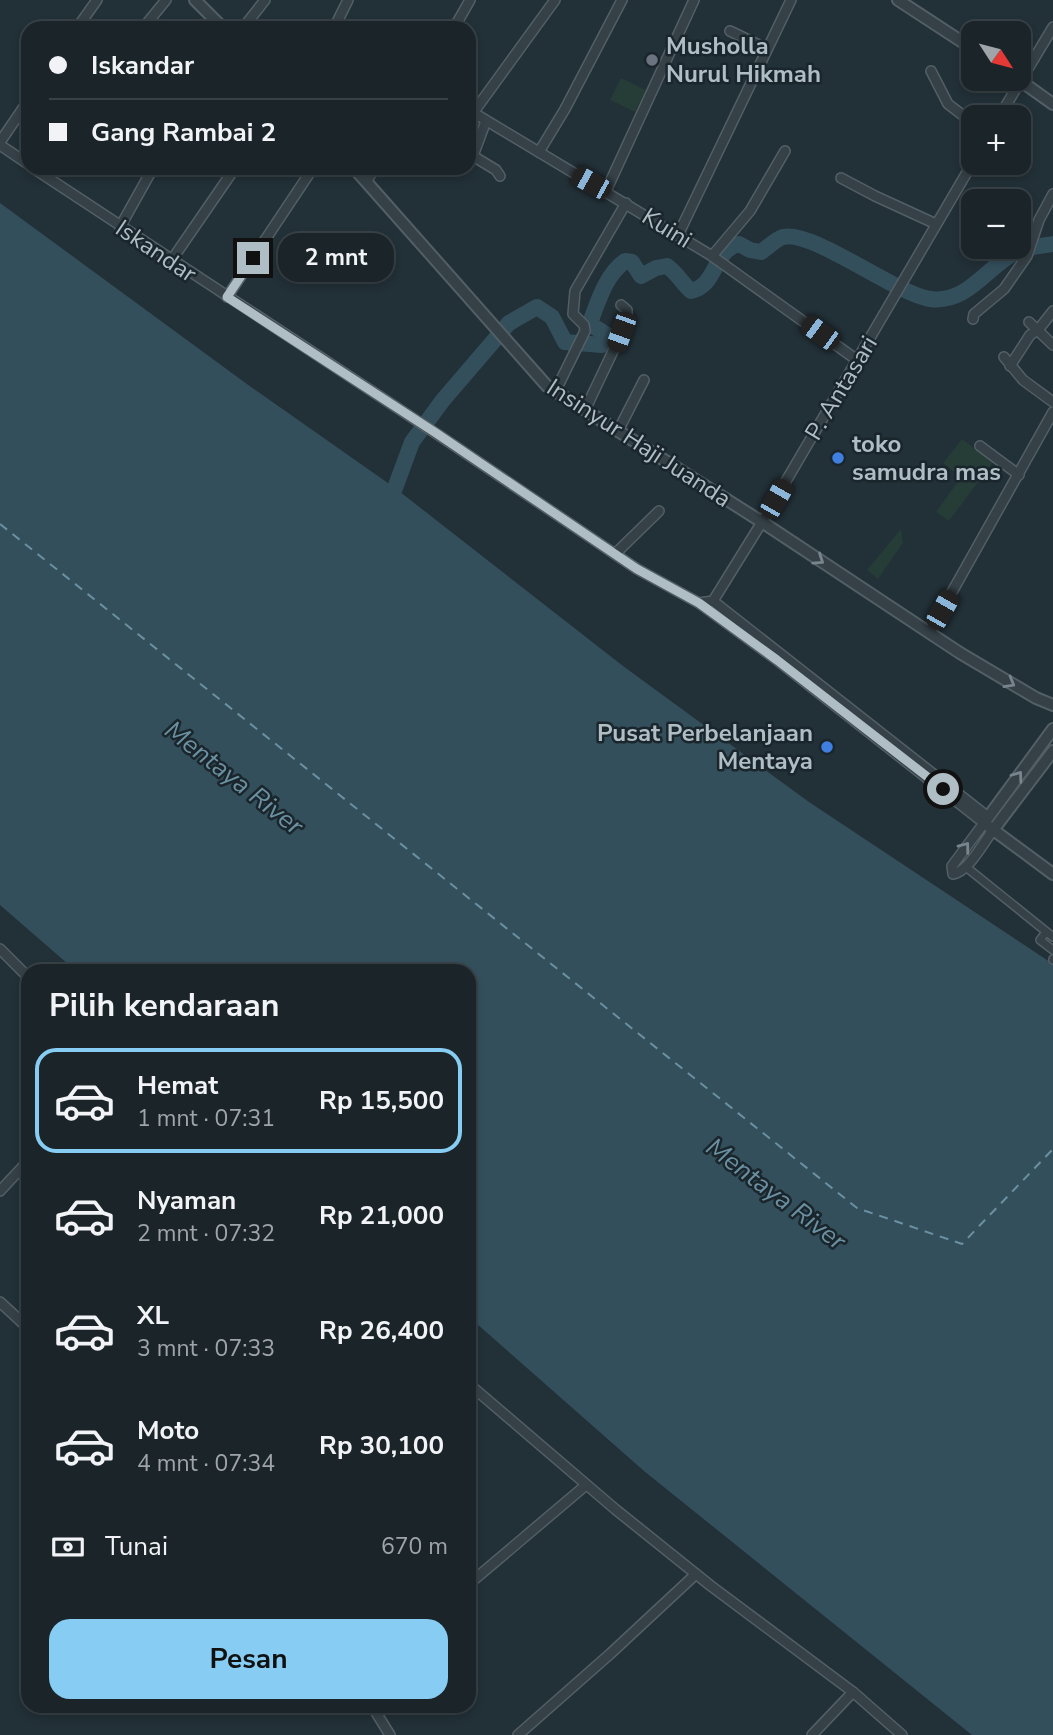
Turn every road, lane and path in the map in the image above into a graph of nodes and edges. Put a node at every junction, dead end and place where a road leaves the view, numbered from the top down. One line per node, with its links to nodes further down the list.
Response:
1 (97, 0): 12 (street)
2 (166, 0): 13 (street)
3 (195, 0): 14 (street)
4 (265, 0): 15 (street)
5 (348, 0): 16 (street)
6 (470, 0): 17 (street)
7 (555, 0): 26 (street)
8 (622, 0): 34 (street)
9 (694, 0): 47 (street)
10 (791, 0): 21 (street)
11 (898, 0): 20 (street)
12 (82, 21)
13 (149, 21)
14 (216, 21)
15 (248, 21)
16 (338, 21)
17 (458, 21)
18 (1053, 27): 22 (street)
19 (730, 31): 21 (street)
20 (961, 42)
21 (767, 49): 52 (street)
22 (1031, 61)
23 (931, 71): 28 (street)
24 (1031, 88): 25 (street)
25 (1053, 104)
26 (476, 105)
27 (21, 112): 31 (street)
28 (961, 114)
29 (476, 115): 30 (street, Kuini)
30 (486, 121): 32 (street); 34 (street, Kuini)
31 (0, 143): 36 (street)
32 (476, 148)
33 (785, 151): 53 (street)
34 (539, 152): 47 (street, Kuini)
35 (476, 158): 44 (street)
36 (21, 159)
37 (49, 175): 51 (street, Iskandar)
38 (149, 175): 51 (street)
39 (230, 175): 54 (street)
40 (308, 175): 55 (street)
41 (361, 175): 46 (street, Insinyur Haji Juanda)
42 (370, 175): 46 (street)
43 (965, 175): 50 (street, P. Antasari)
44 (500, 176)
45 (841, 178): 50 (street)
46 (367, 181): 66 (street, Insinyur Haji Juanda)
47 (606, 191): 49 (street, Kuini)
48 (1053, 194): 58 (street)
49 (625, 203): 52 (street, Kuini); 66 (street)
50 (936, 224): 63 (street, P. Antasari)
51 (121, 227): 54 (street, Iskandar)
52 (678, 235): 53 (street, Kuini)
53 (717, 259): 63 (street, Kuini)
54 (171, 261): 55 (street, Iskandar)
55 (227, 297): 75 (street, Iskandar)
56 (621, 304): 68 (street)
57 (1053, 311): 60 (street)
58 (972, 319)
59 (1029, 322): 60 (street)
60 (1038, 330): 61 (street); 64 (street)
61 (1053, 345)
62 (1004, 357): 64 (street)
63 (857, 360): 74 (street, P. Antasari)
64 (1010, 366): 67 (street)
65 (644, 380): 70 (street)
66 (555, 391): 68 (street, Insinyur Haji Juanda)
67 (1053, 402)
68 (585, 410): 70 (street, Insinyur Haji Juanda)
69 (1053, 412): 72 (street)
70 (618, 431): 74 (street, Insinyur Haji Juanda)
71 (980, 446): 72 (street)
72 (1019, 475): 78 (street)
73 (659, 511): 75 (street)
74 (762, 522): 76 (street, P. Antasari); 78 (street, Insinyur Haji Juanda, one-way to 78)
75 (615, 554): 77 (street, Iskandar)
76 (713, 601): 77 (street); 82 (street, Iskandar)
77 (699, 603): 82 (street, Iskandar)
78 (929, 633): 79 (street, Insinyur Haji Juanda, one-way to 79)
79 (1053, 705)
80 (1053, 729): 82 (street, one-way to 80)
81 (1053, 751): 82 (street)
82 (993, 826): 83 (street); 84 (street, Iskandar)
83 (966, 867): 85 (street)
84 (1053, 874)
85 (1049, 935): 87 (street)
86 (0, 949): 88 (street)
87 (1053, 950)
88 (21, 970)
89 (21, 1168): 90 (street)
90 (0, 1191)
91 (0, 1302): 92 (street)
92 (21, 1322)
93 (476, 1390): 94 (street)
94 (586, 1485): 95 (street); 96 (street)
95 (696, 1574): 97 (street); 100 (street)
96 (476, 1578)
97 (853, 1692): 101 (street); 102 (street)
98 (376, 1713): 99 (street)
99 (390, 1735)
100 (518, 1735)
101 (812, 1735)
102 (902, 1735)

